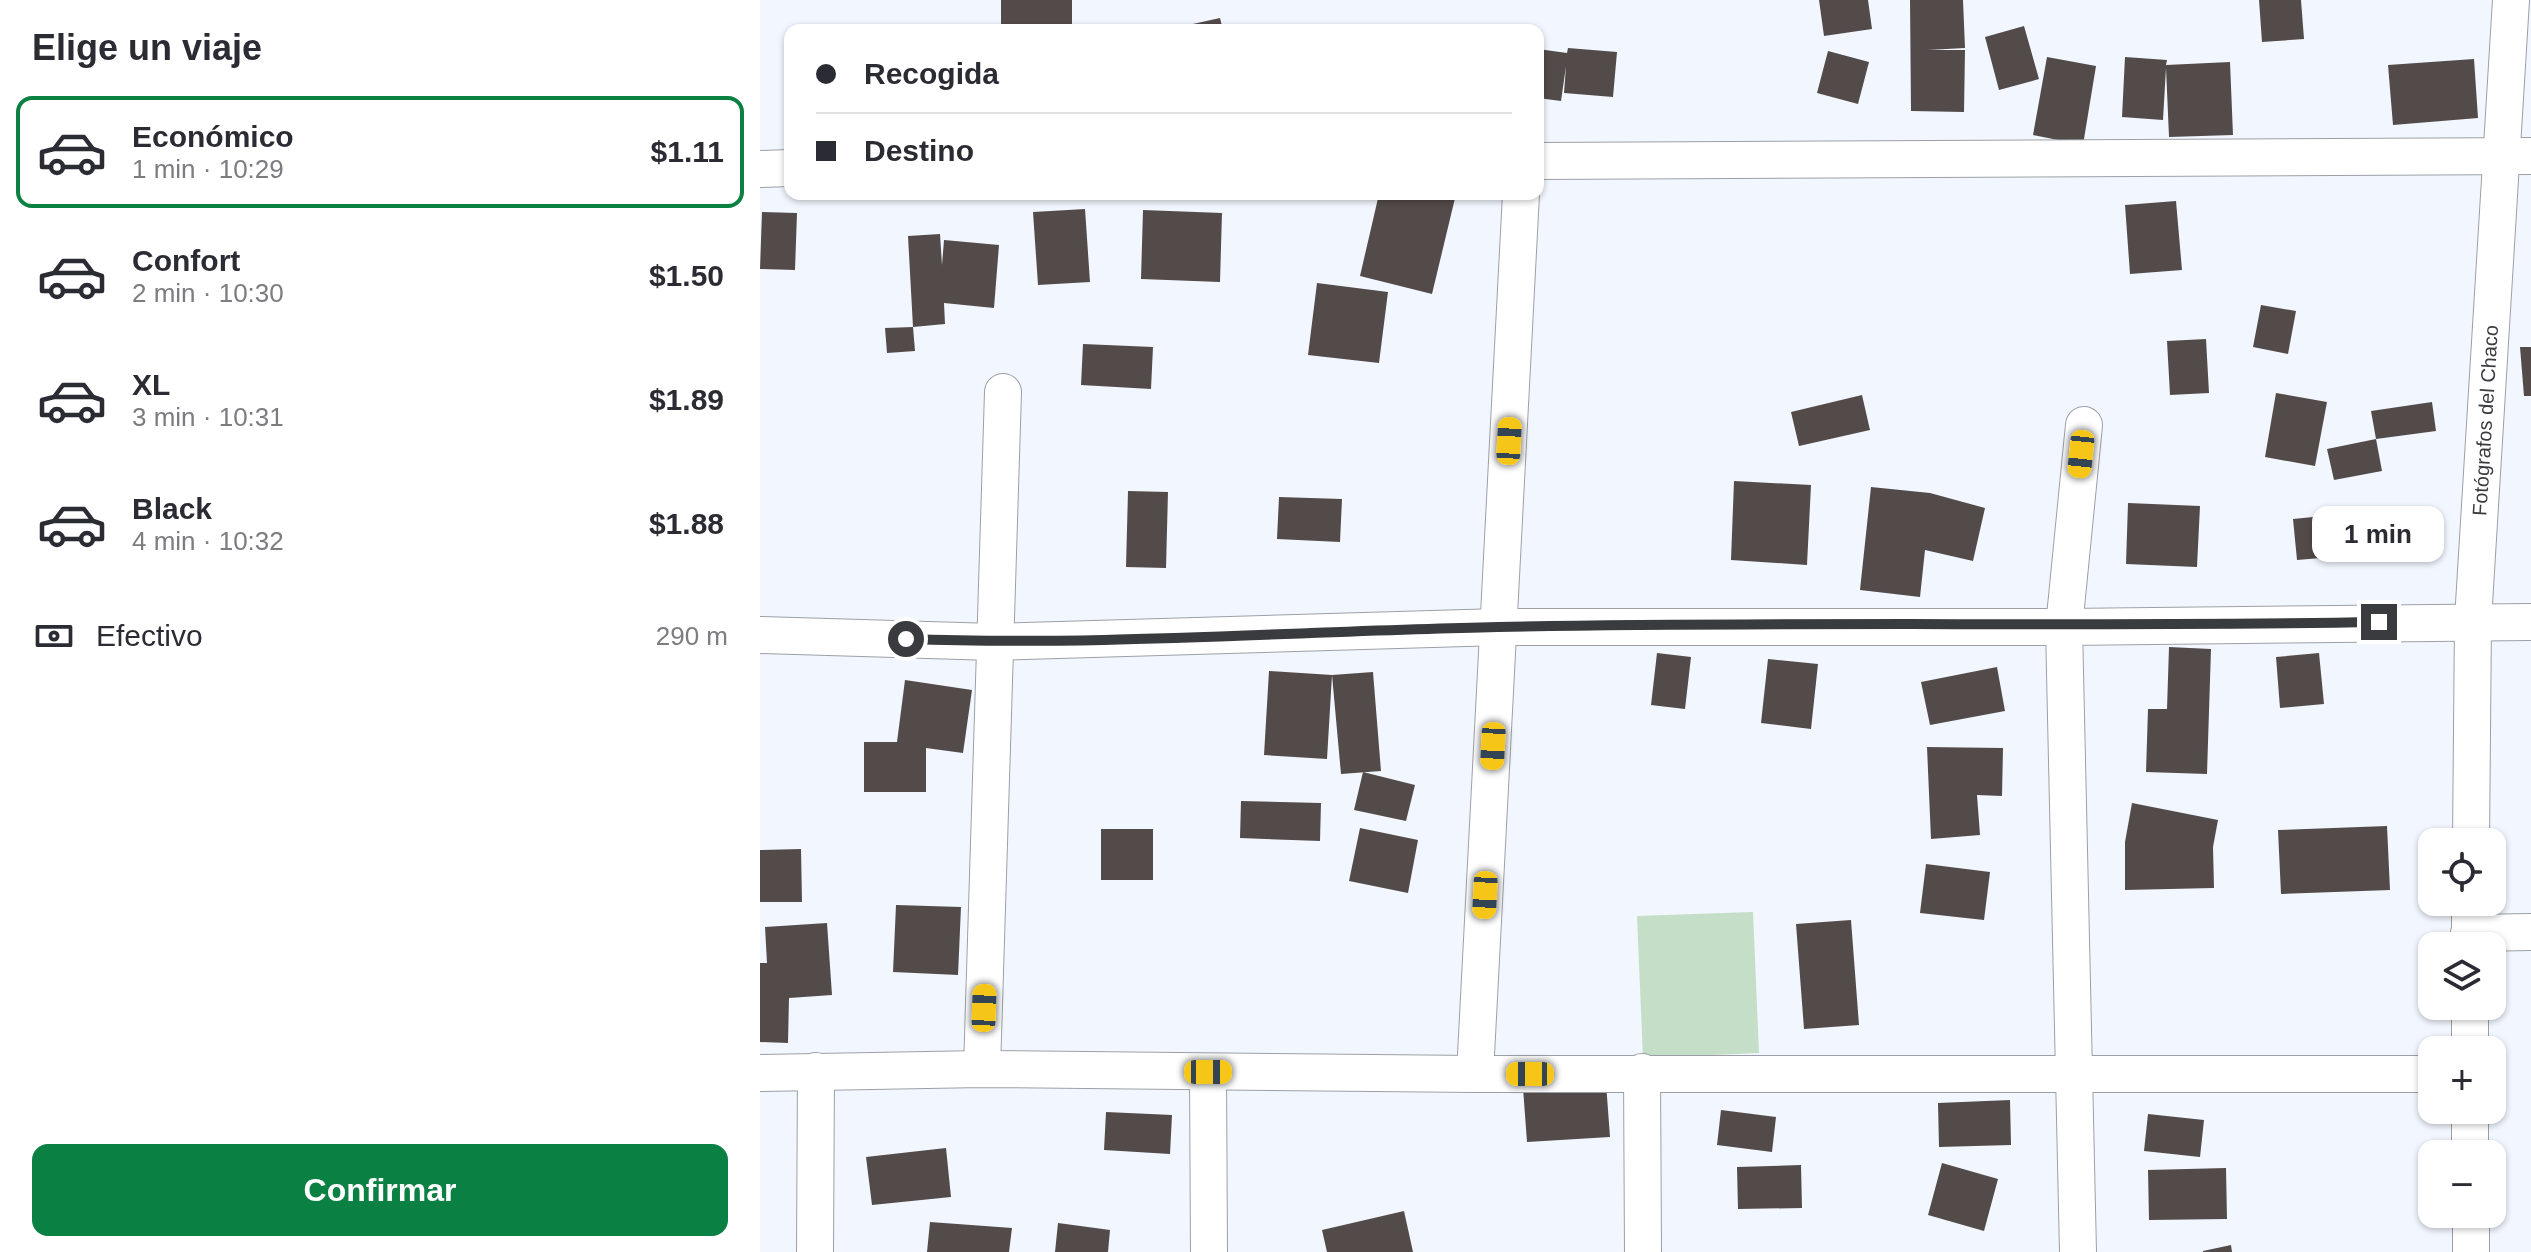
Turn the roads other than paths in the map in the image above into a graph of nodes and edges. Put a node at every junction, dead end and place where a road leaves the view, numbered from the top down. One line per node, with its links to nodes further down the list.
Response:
1 (2511, 0): 2 (street, Fotógrafos del Chaco)
2 (2516, 156): 3 (street); 9 (street, Fotógrafos del Chaco)
3 (1544, 161)
4 (784, 168): 5 (street)
5 (760, 169)
6 (1521, 200): 11 (street)
7 (1003, 392): 14 (street)
8 (2084, 425): 12 (street)
9 (2473, 620): 10 (street); 12 (street); 15 (street, Fotógrafos del Chaco)
10 (2531, 622)
11 (1500, 627): 12 (street); 14 (street); 23 (street)
12 (2064, 627): 25 (street)
13 (760, 635): 14 (street)
14 (994, 642): 18 (street)
15 (2471, 828)
16 (2470, 927): 17 (street)
17 (2531, 932)
18 (982, 1069): 19 (street); 20 (street)
19 (816, 1071): 22 (street); 27 (street)
20 (1208, 1072): 23 (street); 28 (street)
21 (1642, 1072): 23 (street); 25 (street); 29 (street)
22 (760, 1073)
23 (1475, 1074)
24 (2418, 1074): 25 (street)
25 (2073, 1075): 30 (street)
26 (2471, 1228): 31 (street)
27 (815, 1252)
28 (1209, 1252)
29 (1643, 1252)
30 (2078, 1252)
31 (2471, 1252)

